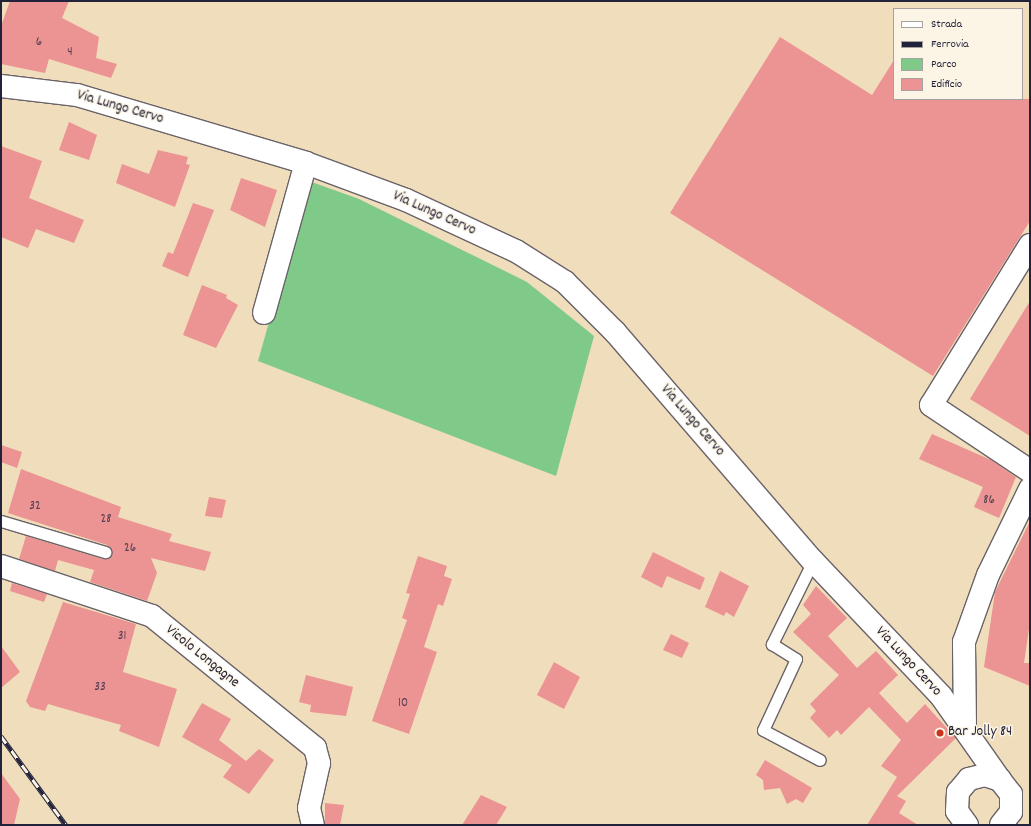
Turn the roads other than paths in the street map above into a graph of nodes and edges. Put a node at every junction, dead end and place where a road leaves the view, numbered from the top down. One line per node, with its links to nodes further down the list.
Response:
1 (1, 86): 2 (street, Via Lungo Cervo)
2 (306, 163): 4 (street); 9 (street, Via Lungo Cervo)
3 (1030, 245): 5 (street)
4 (264, 313)
5 (1030, 471)
6 (1030, 489): 11 (street)
7 (1, 521): 8 (lane)
8 (105, 552)
9 (812, 561): 11 (street, Via Lungo Cervo); 13 (lane)
10 (1, 566): 17 (street, Vicolo Longagne)
11 (965, 726): 12 (street, Via Lungo Cervo)
12 (981, 749): 14 (street, Via Lungo Cervo); 15 (street)
13 (820, 760)
14 (1000, 780): 15 (street); 16 (street, Via Lungo Cervo)
15 (963, 784): 18 (street)
16 (1006, 823)
17 (313, 825)
18 (967, 825)

